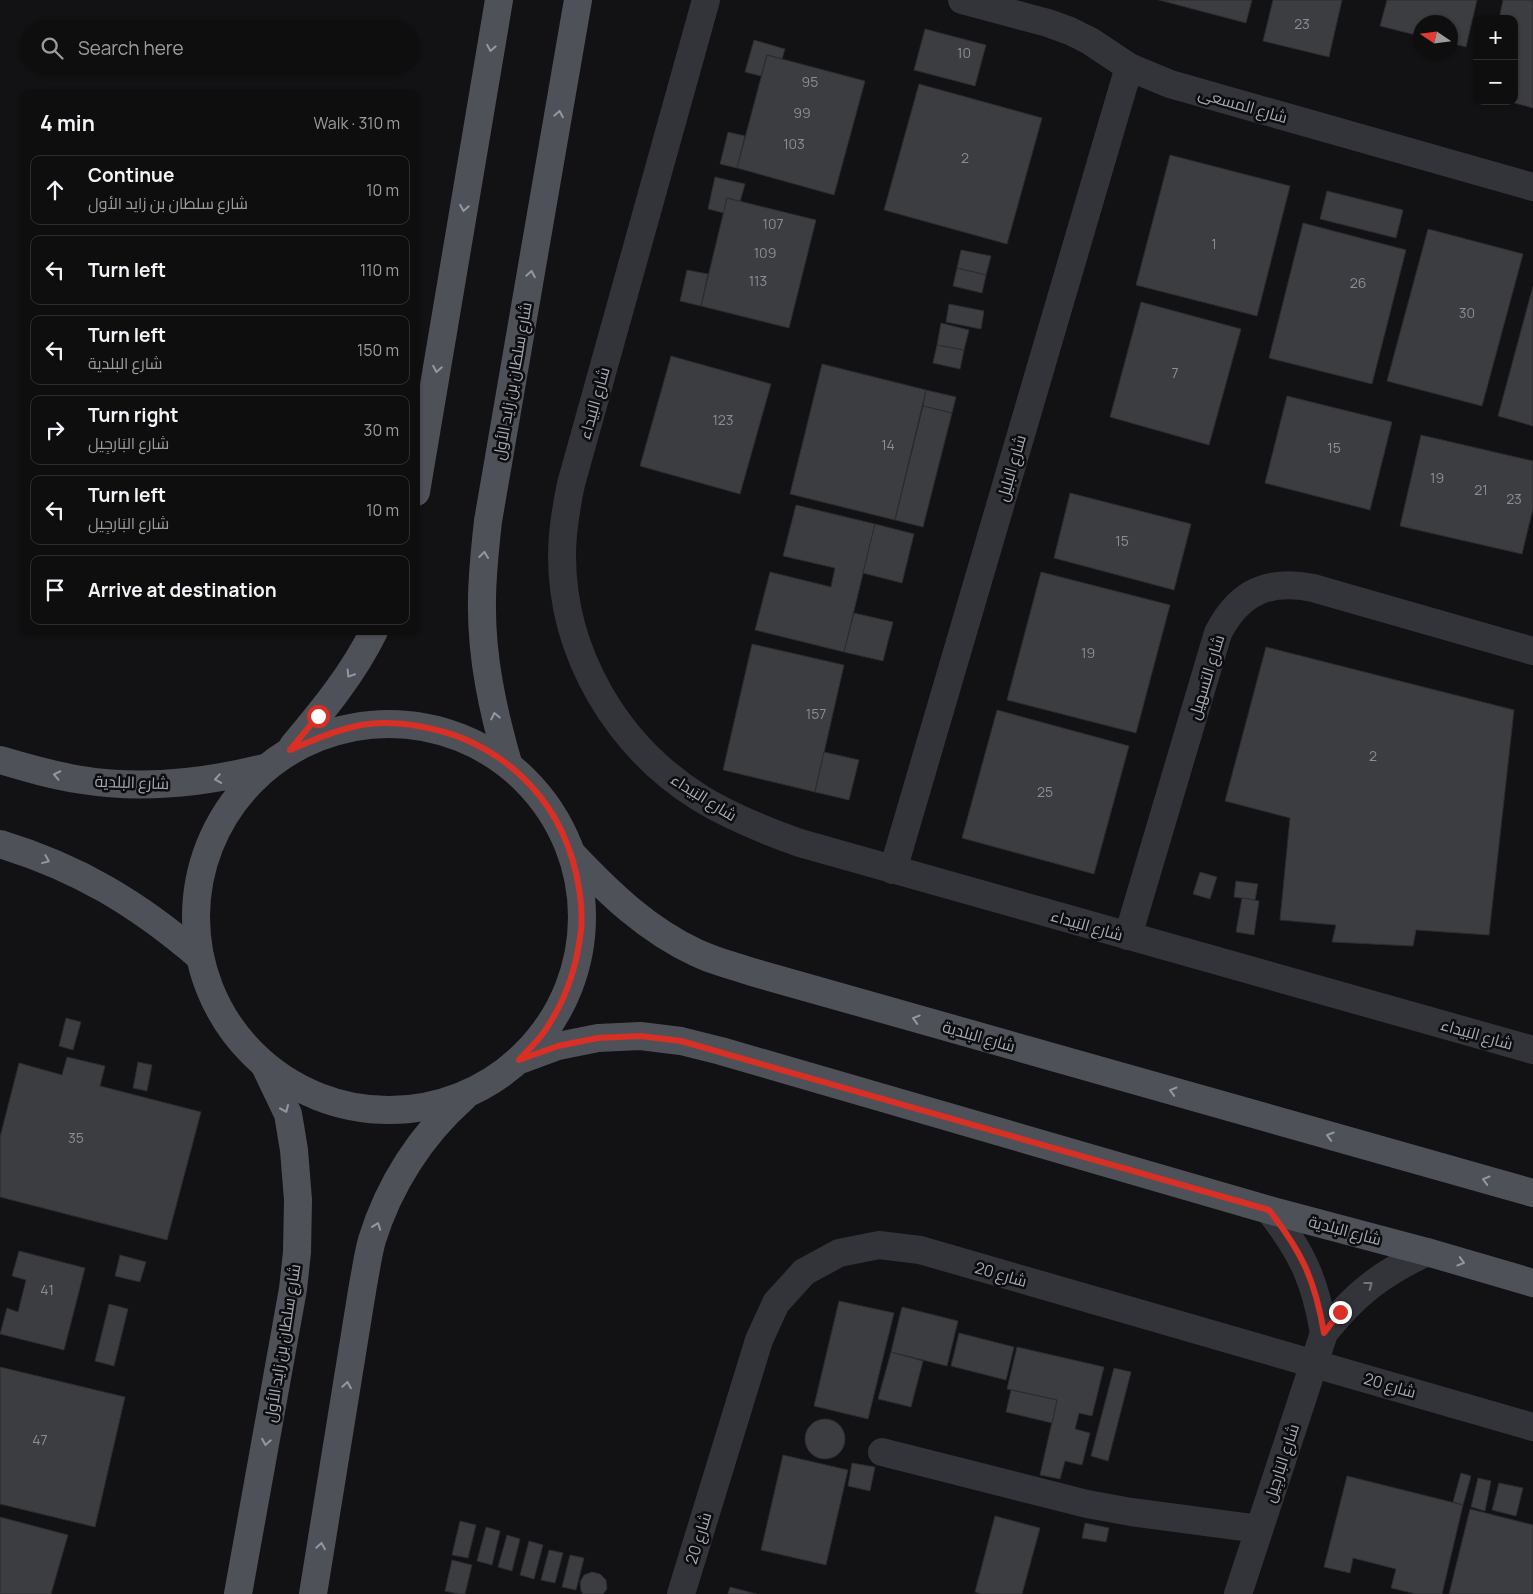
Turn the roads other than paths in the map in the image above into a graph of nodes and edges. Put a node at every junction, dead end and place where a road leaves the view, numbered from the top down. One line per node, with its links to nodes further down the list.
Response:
1 (499, 0): 7 (main road, one-way to 7)
2 (578, 0): 12 (main road, شارع سلطان بن زايد الأول, one-way to 2)
3 (706, 0): 16 (street, شارع البَيداء)
4 (962, 0): 5 (street, شارع المسعى)
5 (1129, 67): 6 (street, شارع المسعى); 16 (street, شارع البليل)
6 (1533, 187)
7 (420, 468)
8 (372, 635): 10 (main road, one-way to 10)
9 (1533, 651): 17 (street, شارع التسهيل)
10 (290, 750): 12 (main road); 13 (main road)
11 (0, 760): 13 (main road, شارع البلدية, one-way to 11)
12 (508, 764): 15 (main road)
13 (266, 768): 18 (main road)
14 (0, 844): 18 (main road, one-way to 18)
15 (572, 854): 20 (main road); 23 (main road, شارع البلدية, one-way to 15)
16 (893, 870): 17 (street, شارع البَيداء)
17 (1128, 936): 19 (street, شارع البَيداء)
18 (200, 957): 21 (main road)
19 (1531, 1043)
20 (519, 1060): 22 (main road); 24 (main road, شارع البلدية)
21 (264, 1065): 22 (main road); 32 (main road, شارع سلطان بن زايد الأول, one-way to 32)
22 (468, 1093): 33 (main road, one-way to 22)
23 (1533, 1193)
24 (1269, 1210): 25 (main road, شارع البلدية); 27 (street, شارع البَارجِيل)
25 (1428, 1252): 26 (main road, شارع البلدية, one-way to 26); 27 (street, شارع البَارجِيل, one-way to 25)
26 (1533, 1283)
27 (1324, 1333): 28 (street, شارع البَارجِيل)
28 (1314, 1363): 29 (street, شارع 20); 31 (street, شارع البَارجِيل); 34 (street, شارع 20)
29 (1533, 1427)
30 (882, 1452): 31 (street)
31 (1259, 1529): 35 (street, شارع البَارجِيل)
32 (238, 1594)
33 (313, 1594)
34 (681, 1594)
35 (1238, 1594)

